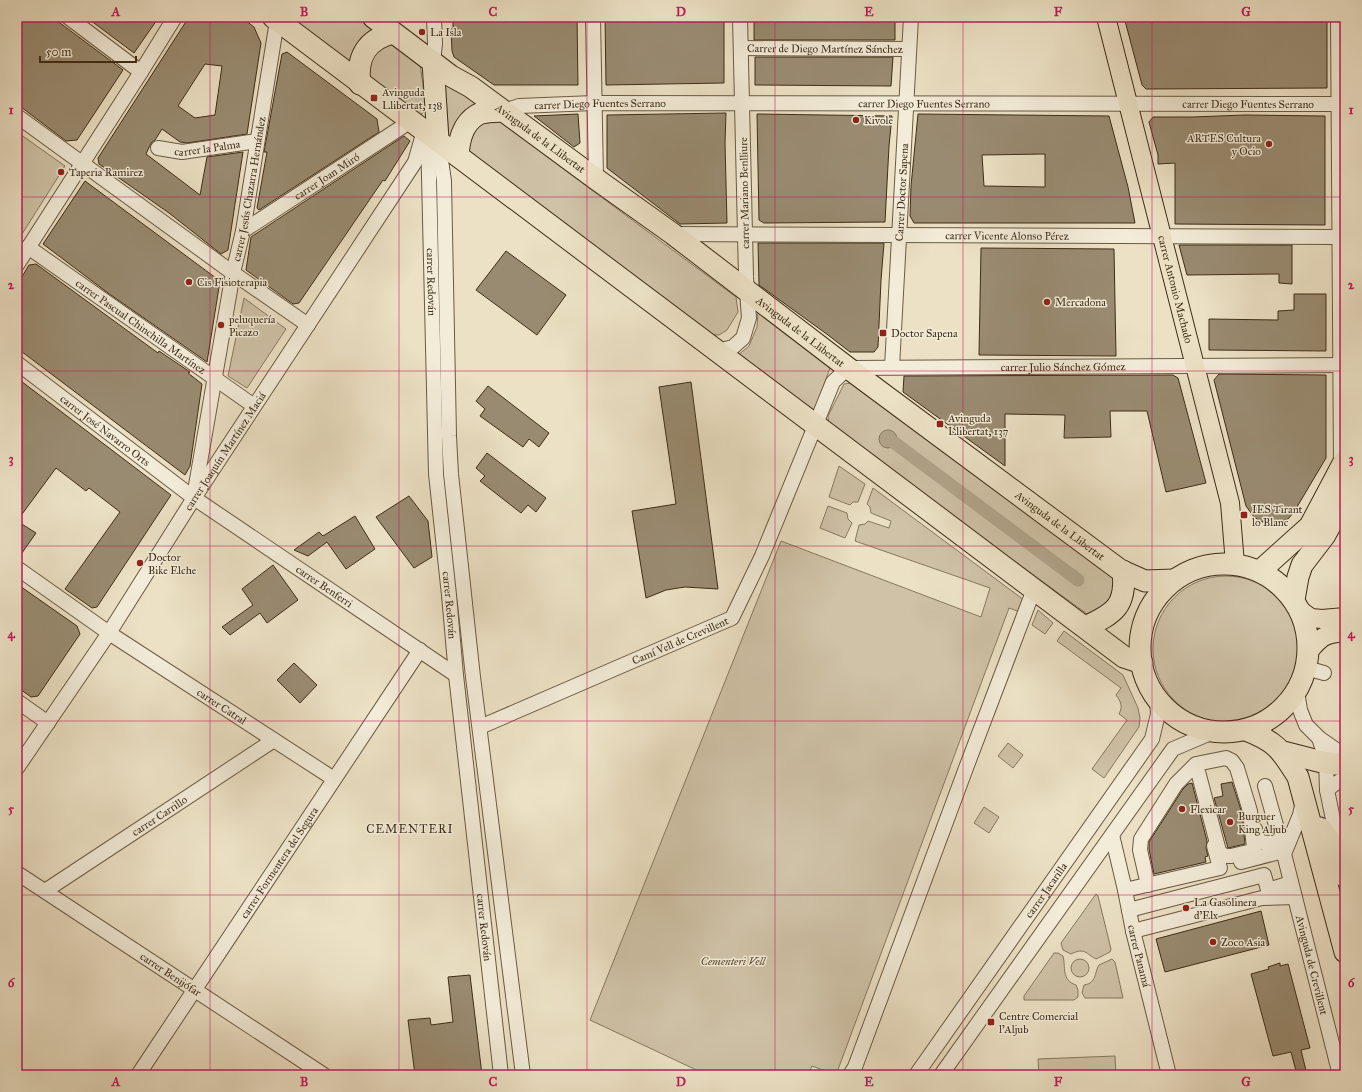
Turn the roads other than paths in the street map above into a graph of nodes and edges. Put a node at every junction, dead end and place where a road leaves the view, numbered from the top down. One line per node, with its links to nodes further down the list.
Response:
1 (68, 17): 15 (street)
2 (175, 17): 15 (street)
3 (373, 17): 11 (highway, Avinguda de la Llibertat)
4 (434, 17): 14 (street)
5 (593, 17): 17 (street)
6 (740, 17): 12 (street, carrer Mariano Benlliure)
7 (911, 17): 13 (street, Carrer Doctor Sapena)
8 (1106, 17): 20 (main road, carrer Antonio Machado)
9 (1338, 17): 21 (street)
10 (275, 19): 16 (highway); 25 (street, carrer Jesús Chazarra Hernández)
11 (393, 33): 14 (highway, Avinguda de la Llibertat); 16 (highway)
12 (741, 48): 13 (street, Carrer de Diego Martínez Sánchez); 18 (street, carrer Mariano Benlliure)
13 (909, 49): 19 (street, Carrer Doctor Sapena)
14 (432, 62): 22 (highway, Avinguda de la Llibertat); 24 (highway)
15 (141, 72): 28 (street)
16 (360, 84): 24 (highway)
17 (594, 103): 18 (street, carrer Diego Fuentes Serrano); 22 (street, carrer Diego Fuentes Serrano); 29 (street)
18 (742, 104): 19 (street, carrer Diego Fuentes Serrano); 32 (street, carrer Mariano Benlliure)
19 (906, 104): 20 (street, carrer Diego Fuentes Serrano); 33 (street, Carrer Doctor Sapena)
20 (1128, 104): 21 (street, carrer Diego Fuentes Serrano); 34 (main road, carrer Antonio Machado)
21 (1342, 104): 35 (street)
22 (503, 111): 27 (highway); 29 (highway, Avinguda de la Llibertat)
23 (17, 116): 28 (street)
24 (425, 131): 27 (highway); 30 (street, carrer Joan Miró); 40 (street, carrer Joaquín Martínez Maciá); 67 (street, carrer Redován); 72 (street, carrer Redován)
25 (258, 141): 26 (street, carrer la Palma); 30 (street, carrer Jesús Chazarra Hernández)
26 (158, 148)
27 (458, 156): 41 (highway)
28 (82, 163): 36 (street); 38 (street)
29 (596, 179): 31 (highway, Avinguda de la Llibertat)
30 (242, 231): 38 (street, carrer Jesús Chazarra Hernández)
31 (673, 234): 32 (street, carrer Vicente Alonso Pérez); 39 (highway, Avinguda de la Llibertat)
32 (745, 234): 33 (street, carrer Vicente Alonso Pérez); 39 (street, carrer Mariano Benlliure)
33 (899, 235): 34 (street, carrer Vicente Alonso Pérez); 45 (street, Carrer Doctor Sapena)
34 (1162, 236): 35 (street, carrer Vicente Alonso Pérez); 44 (main road, carrer Antonio Machado)
35 (1340, 237): 43 (street)
36 (28, 247): 37 (street); 47 (street, carrer Pascual Chinchilla Martínez)
37 (17, 265)
38 (234, 273): 40 (street); 47 (street, carrer Jesús Chazarra Hernández)
39 (746, 291): 41 (street, carrer Mariano Benlliure); 46 (highway, Avinguda de la Llibertat)
40 (308, 325): 48 (street, carrer Joaquín Martínez Maciá)
41 (717, 351): 49 (highway)
42 (17, 363): 52 (street, carrer José Navarro Orts)
43 (1343, 365): 44 (street, carrer Julio Sánchez Gómez); 50 (street)
44 (1195, 366): 45 (street, carrer Julio Sánchez Gómez); 53 (main road, carrer Antonio Machado)
45 (892, 367): 46 (street, carrer Julio Sánchez Gómez)
46 (848, 368): 49 (street); 55 (highway, Avinguda de la Llibertat)
47 (215, 378): 48 (street, carrer Pascual Chinchilla Martínez); 52 (street, carrer Jesús Chazarra Hernández)
48 (254, 406): 52 (street, carrer Joaquín Martínez Maciá)
49 (815, 425): 58 (highway); 72 (street, Camí Vell de Crevillent)
50 (1343, 464): 51 (highway)
51 (1338, 492): 56 (highway); 59 (highway)
52 (194, 498): 63 (street, carrer Joaquín Martínez Maciá); 64 (street, carrer Benferri)
53 (1234, 564): 56 (highway); 57 (highway)
54 (17, 568): 63 (street, carrer Catral)
55 (1123, 571): 57 (highway, Avinguda de la Llibertat); 61 (highway)
56 (1260, 571): 59 (highway)
57 (1174, 580): 65 (highway)
58 (1034, 589): 61 (highway); 110 (street)
59 (1297, 605): 60 (main road); 66 (highway)
60 (1345, 617)
61 (1085, 627): 65 (highway)
62 (1345, 632): 66 (main road)
63 (109, 633): 71 (street, carrer Joaquín Martínez Maciá); 76 (street, carrer Catral)
64 (420, 650): 67 (street, carrer Benferri); 82 (street, carrer Formentera del Segura)
65 (1142, 664): 69 (highway)
66 (1313, 664): 68 (highway)
67 (456, 675): 108 (street, carrer Redován)
68 (1297, 692): 73 (highway); 75 (street)
69 (1157, 699): 74 (highway); 87 (street, carrer Jacarilla)
70 (17, 701): 71 (street)
71 (48, 723): 80 (street, carrer Joaquín Martínez Maciá)
72 (480, 727): 109 (street, carrer Redován)
73 (1246, 730): 74 (highway); 77 (highway)
74 (1214, 732): 88 (street, carrer Jacarilla)
75 (1319, 738): 78 (street); 78 (street)
76 (274, 740): 82 (street, carrer Catral); 98 (street, carrer Carrillo)
77 (1283, 752): 78 (highway); 85 (highway)
78 (1339, 761): 84 (street)
79 (1196, 764): 86 (street); 86 (street); 92 (street); 96 (street)
80 (17, 768)
81 (1345, 778): 84 (street)
82 (334, 780): 105 (street, carrer Formentera del Segura)
83 (1265, 786): 90 (street, Avinguda de Crevillent)
84 (1328, 790): 94 (street)
85 (1306, 803): 90 (street); 94 (highway); 104 (highway)
86 (1250, 811): 89 (street)
87 (1093, 824): 88 (street); 111 (street, carrer Jacarilla)
88 (1112, 836): 97 (street, carrer Panamá); 112 (street, carrer Jacarilla)
89 (1259, 842): 90 (street); 91 (street)
90 (1282, 848): 91 (street); 95 (street, Avinguda de Crevillent)
91 (1257, 858): 92 (street)
92 (1220, 868): 96 (street)
93 (17, 872): 98 (street, carrer Benijófar)
94 (1345, 876)
95 (1291, 883): 99 (street, Avinguda de Crevillent); 100 (street)
96 (1148, 885): 97 (street)
97 (1125, 890): 101 (street, carrer Panamá)
98 (45, 891): 105 (street, carrer Benijófar)
99 (1295, 897): 102 (street); 114 (street, Avinguda de Crevillent)
100 (1155, 904): 101 (street); 102 (street)
101 (1129, 910): 103 (street, carrer Panamá)
102 (1160, 924): 103 (street)
103 (1133, 931): 113 (street, carrer Panamá)
104 (1345, 952)
105 (195, 990): 106 (street, carrer Formentera del Segura); 107 (street, carrer Benijófar)
106 (138, 1075)
107 (324, 1075)
108 (501, 1075)
109 (523, 1075)
110 (850, 1075)
111 (916, 1075)
112 (941, 1075)
113 (1169, 1075)
114 (1340, 1075)

